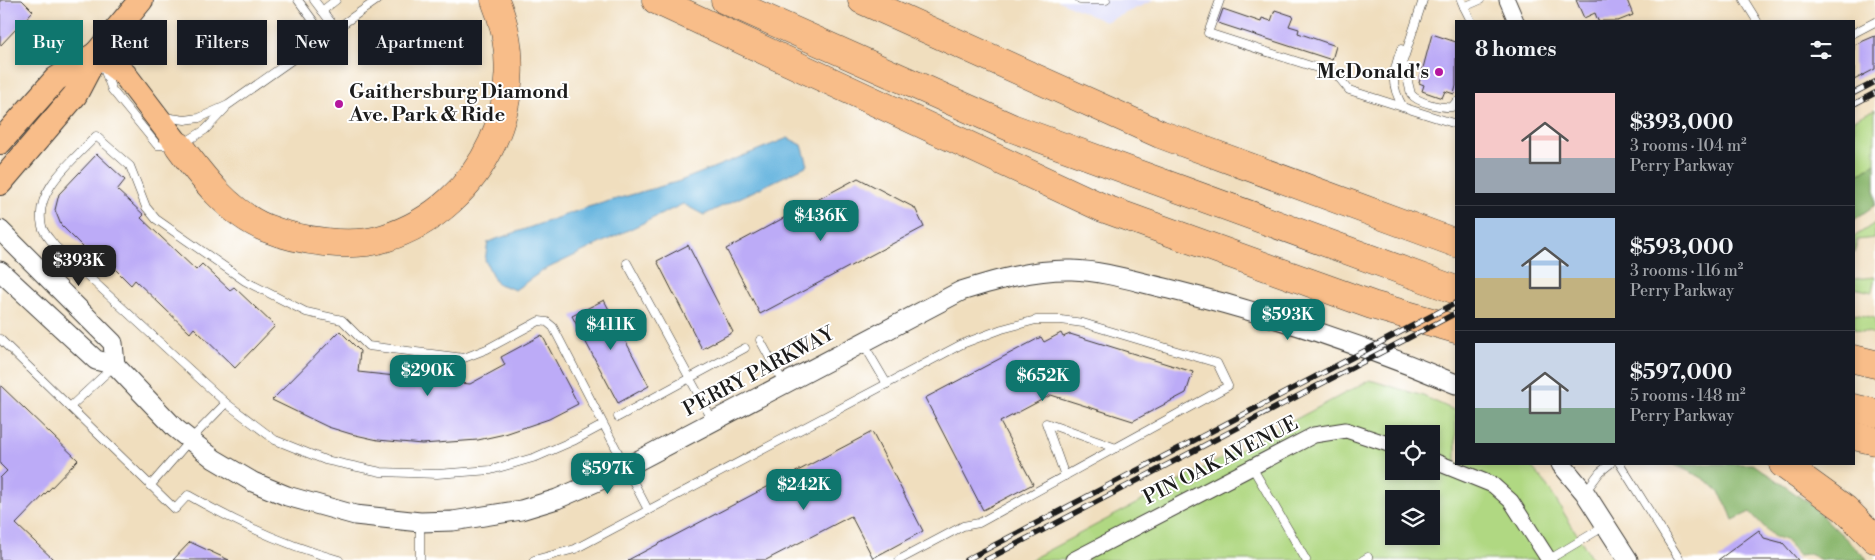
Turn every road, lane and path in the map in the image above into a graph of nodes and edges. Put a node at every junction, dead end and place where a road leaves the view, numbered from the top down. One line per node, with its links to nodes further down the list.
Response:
1 (141, 0): 20 (main road)
2 (298, 0): 21 (lane)
3 (314, 0): 19 (lane)
4 (336, 0): 19 (lane)
5 (377, 0): 26 (lane)
6 (495, 0): 40 (highway)
7 (656, 0): 47 (highway)
8 (725, 0): 46 (highway)
9 (862, 0): 43 (highway)
10 (1080, 0): 11 (lane)
11 (1106, 0)
12 (1220, 0): 36 (lane)
13 (1419, 0): 36 (lane)
14 (1423, 0): 34 (lane)
15 (1480, 0): 18 (lane)
16 (1507, 0): 24 (street)
17 (1744, 0): 25 (lane)
18 (1463, 3): 23 (lane)
19 (322, 11): 22 (lane)
20 (124, 20)
21 (312, 20)
22 (329, 20)
23 (1471, 20)
24 (1516, 20)
25 (1755, 20)
26 (348, 21)
27 (1875, 22): 28 (lane)
28 (1855, 32)
29 (93, 56): 39 (main road)
30 (93, 61): 41 (main road)
31 (102, 65): 40 (lane)
32 (112, 65): 37 (main road)
33 (284, 65): 35 (lane)
34 (1455, 103)
35 (228, 105): 37 (lane); 40 (lane)
36 (1403, 107): 38 (lane)
37 (157, 116): 40 (main road)
38 (1455, 124)
39 (0, 142)
40 (179, 146)
41 (0, 183)
42 (0, 230): 53 (street)
43 (1455, 242)
44 (627, 263): 55 (lane)
45 (0, 271): 53 (street, PERRY PARKWAY)
46 (1455, 290)
47 (1455, 329)
48 (0, 339): 60 (lane)
49 (760, 340): 56 (lane)
50 (863, 342): 56 (street, PERRY PARKWAY); 57 (lane); 58 (street, PERRY PARKWAY)
51 (745, 348): 55 (lane)
52 (1855, 359): 54 (highway)
53 (115, 364): 60 (lane); 67 (street, PERRY PARKWAY)
54 (1875, 364)
55 (690, 378): 63 (lane); 64 (lane)
56 (784, 384): 64 (street, PERRY PARKWAY)
57 (887, 384): 70 (lane); 81 (lane)
58 (1455, 384)
59 (226, 403): 65 (lane); 65 (lane); 67 (lane)
60 (70, 407): 79 (lane)
61 (1855, 408): 62 (highway)
62 (1875, 413)
63 (618, 417)
64 (713, 421): 76 (street, PERRY PARKWAY)
65 (603, 425): 76 (lane)
66 (1855, 436): 68 (highway)
67 (190, 440): 79 (lane); 82 (street, PERRY PARKWAY)
68 (1875, 441)
69 (1385, 443): 77 (street, PIN OAK AVENUE)
70 (1116, 448): 78 (lane); 78 (lane)
71 (1440, 464): 93 (street)
72 (1562, 465): 80 (street)
73 (1609, 465): 80 (lane)
74 (1621, 465): 95 (lane)
75 (1784, 465): 84 (highway)
76 (626, 467): 81 (lane); 82 (street, PERRY PARKWAY)
77 (1252, 467): 89 (street, PIN OAK AVENUE); 90 (lane)
78 (1065, 476): 88 (lane)
79 (150, 486): 85 (lane)
80 (1585, 493): 83 (street)
81 (648, 510): 87 (lane)
82 (420, 522): 86 (lane)
83 (1607, 525): 93 (lane); 94 (street)
84 (1875, 539)
85 (339, 560)
86 (420, 560)
87 (534, 560)
88 (899, 560)
89 (1073, 560)
90 (1306, 560)
91 (1363, 560): 92 (lane)
92 (1369, 560)
93 (1549, 560)
94 (1628, 560)
95 (1680, 560)

